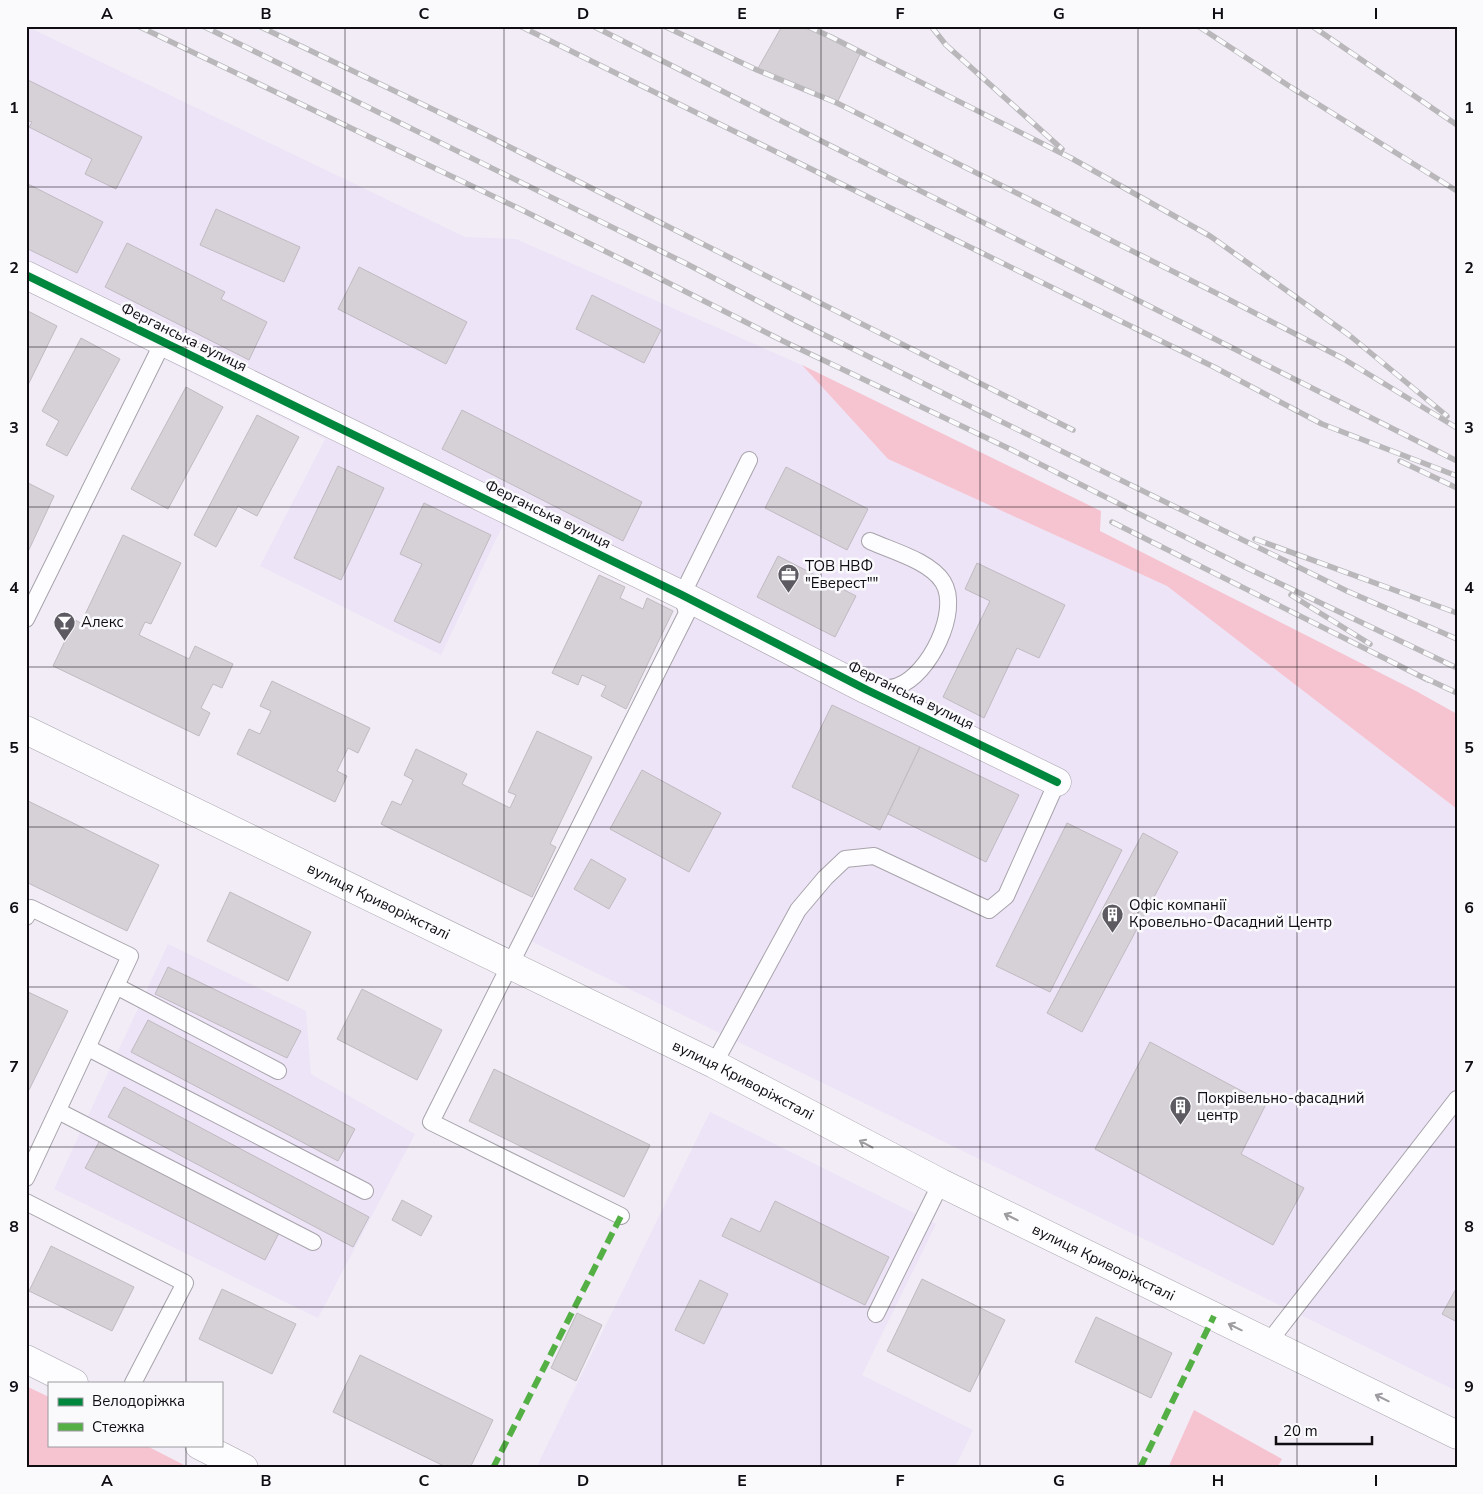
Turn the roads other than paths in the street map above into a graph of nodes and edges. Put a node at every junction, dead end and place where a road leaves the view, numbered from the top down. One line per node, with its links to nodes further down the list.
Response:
1 (26, 275): 2 (main road, Ферганська вулиця)
2 (163, 342): 5 (main road, Ферганська вулиця); 6 (lane)
3 (749, 460): 5 (lane)
4 (870, 541): 7 (lane)
5 (682, 595): 7 (main road, Ферганська вулиця); 11 (lane)
6 (26, 619)
7 (867, 690): 9 (main road, Ферганська вулиця)
8 (26, 730): 11 (main road, вулиця Криворіжсталі)
9 (1057, 782): 14 (lane)
10 (26, 917): 12 (lane)
11 (509, 965): 14 (main road, вулиця Криворіжсталі); 22 (lane)
12 (116, 986): 13 (lane); 15 (lane)
13 (88, 1048): 17 (lane); 20 (lane)
14 (714, 1064): 19 (main road, вулиця Криворіжсталі, one-way to 14)
15 (278, 1071)
16 (1457, 1099): 25 (lane)
17 (58, 1111): 18 (lane); 23 (lane)
18 (26, 1178)
19 (941, 1183): 24 (lane); 25 (main road, вулиця Криворіжсталі, one-way to 19)
20 (366, 1191)
21 (26, 1202): 28 (lane)
22 (621, 1216)
23 (313, 1242)
24 (876, 1314)
25 (1268, 1343): 29 (main road, вулиця Криворіжсталі, one-way to 25)
26 (26, 1358): 27 (main road)
27 (72, 1382)
28 (134, 1382)
29 (1457, 1435)
30 (201, 1446): 31 (main road)
31 (244, 1468)

